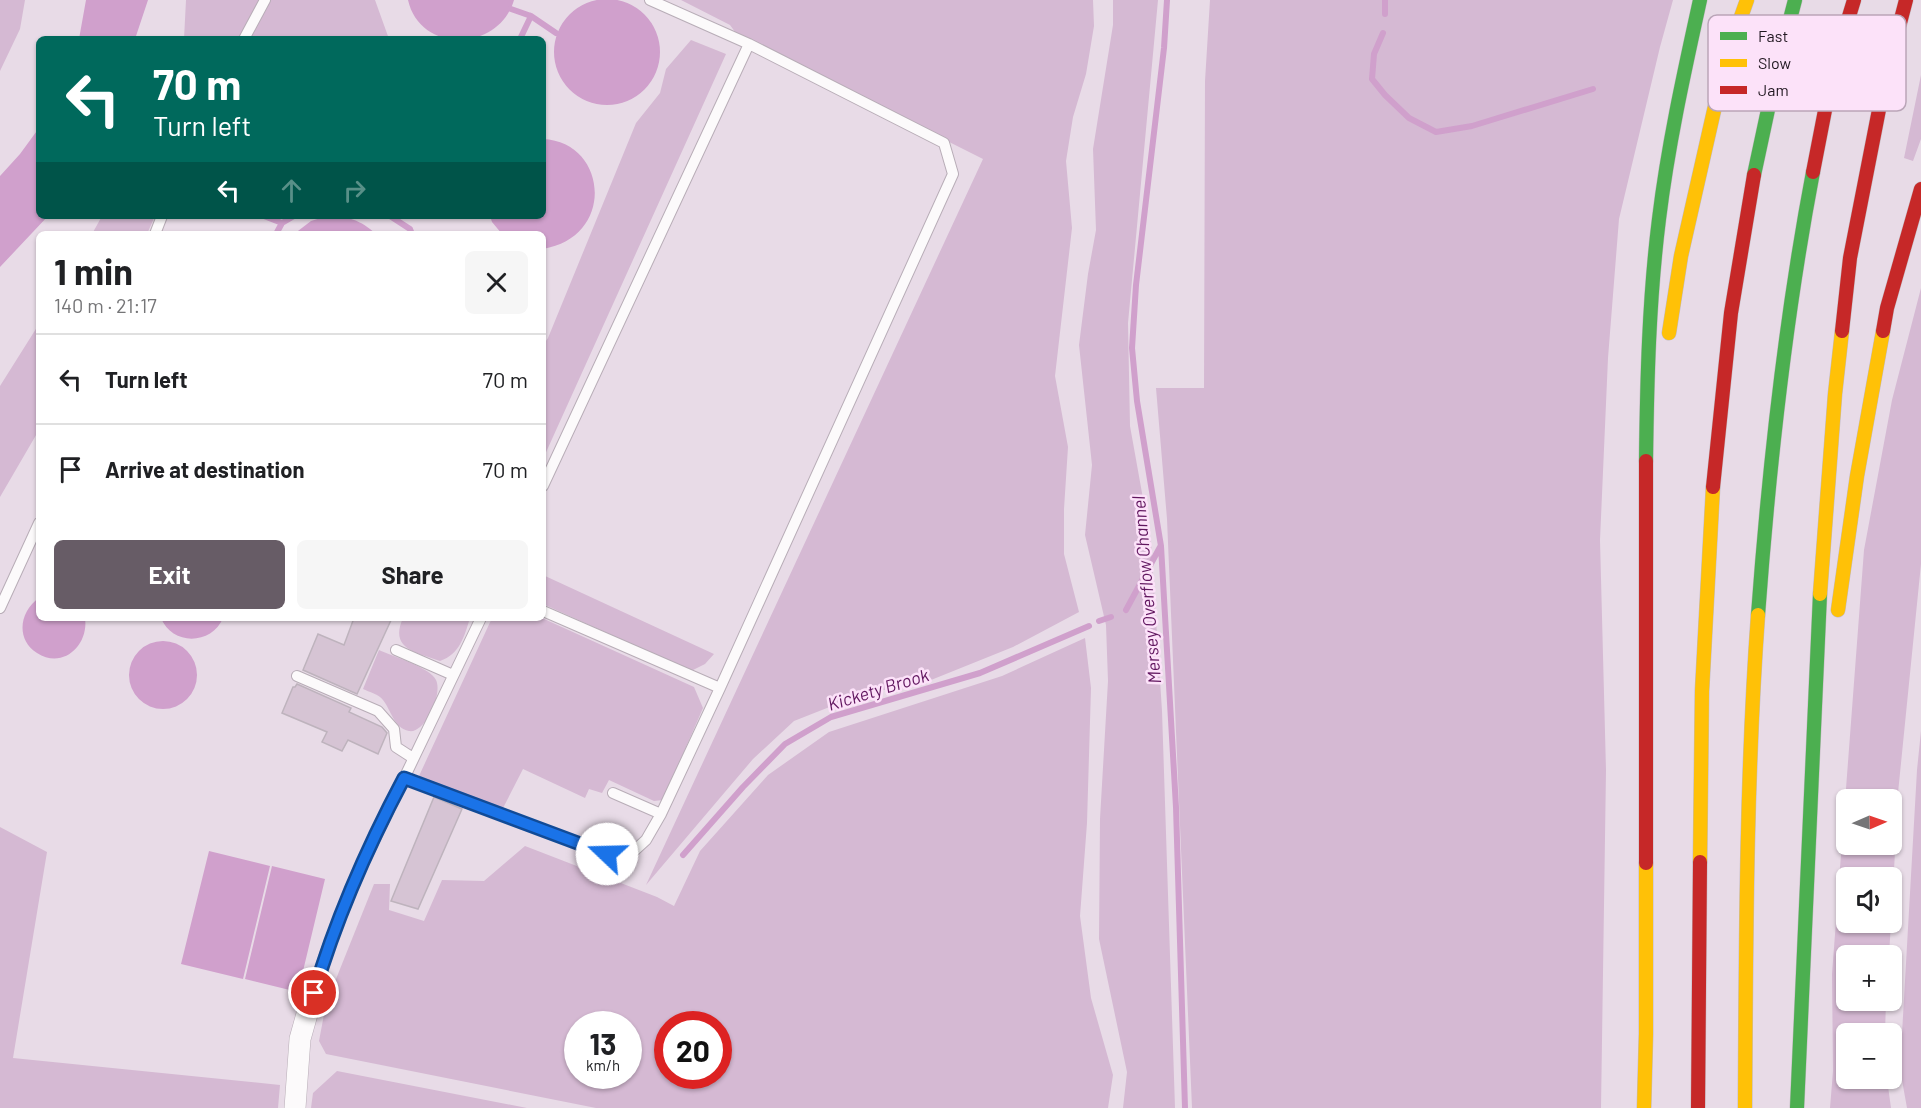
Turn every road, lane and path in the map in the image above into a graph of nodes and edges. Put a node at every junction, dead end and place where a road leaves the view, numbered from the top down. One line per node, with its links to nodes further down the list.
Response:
1 (264, 0): 12 (lane)
2 (650, 0): 13 (lane)
3 (1700, 0): 22 (highway)
4 (1747, 0): 8 (highway)
5 (1795, 0): 9 (highway)
6 (1854, 0): 10 (highway)
7 (1906, 0): 11 (highway)
8 (1742, 15)
9 (1791, 15)
10 (1849, 15)
11 (1902, 15)
12 (246, 36)
13 (749, 44): 21 (lane); 31 (lane)
14 (1714, 111): 19 (highway)
15 (1767, 111): 41 (highway)
16 (1825, 111): 42 (highway)
17 (1879, 111): 38 (highway)
18 (1921, 189): 26 (highway)
19 (1667, 347)
20 (1661, 381): 22 (highway)
21 (546, 480)
22 (1646, 483): 40 (highway)
23 (36, 530): 24 (lane)
24 (0, 609)
25 (546, 612): 31 (lane)
26 (1837, 619)
27 (480, 621): 29 (lane)
28 (396, 650): 29 (lane)
29 (453, 675): 33 (lane)
30 (297, 676): 33 (lane)
31 (720, 688): 36 (lane)
32 (1828, 714): 38 (highway)
33 (413, 758): 34 (lane)
34 (404, 778): 36 (lane); 37 (lane)
35 (612, 793): 36 (lane)
36 (662, 814)
37 (309, 1007): 39 (street)
38 (1802, 1008): 43 (highway)
39 (295, 1108)
40 (1644, 1108)
41 (1698, 1108)
42 (1745, 1108)
43 (1797, 1108)

